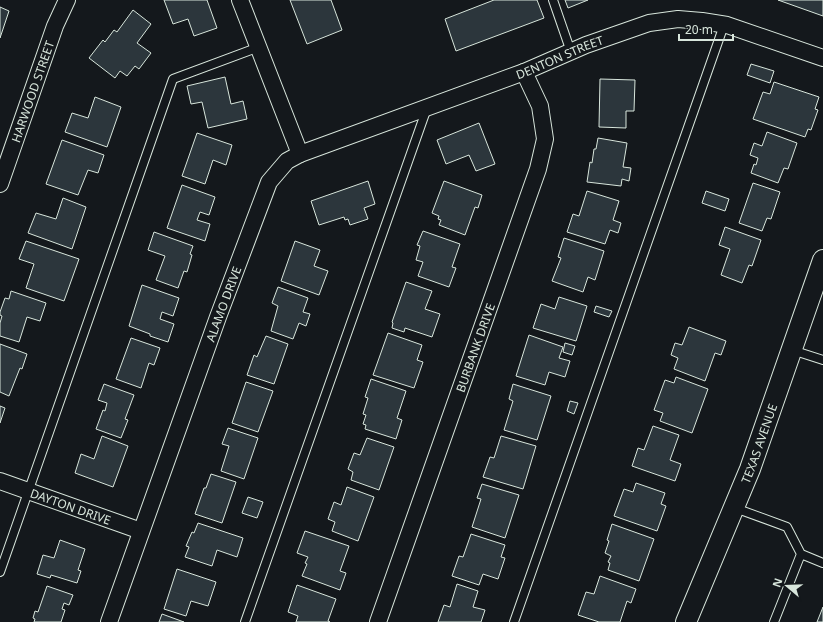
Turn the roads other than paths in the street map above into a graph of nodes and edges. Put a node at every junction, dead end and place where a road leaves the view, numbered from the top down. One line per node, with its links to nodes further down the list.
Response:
1 (68, 0): 11 (street, HARWOOD STREET)
2 (240, 0): 5 (street)
3 (553, 0): 6 (lane)
4 (724, 25): 6 (street, DENTON STREET); 7 (street, DENTON STREET); 25 (lane)
5 (259, 47): 10 (street); 16 (lane)
6 (571, 52): 8 (street, DENTON STREET)
7 (823, 58)
8 (524, 72): 9 (street, DENTON STREET); 24 (street, BURBANK DRIVE)
9 (427, 107): 10 (street, DENTON STREET); 23 (lane)
10 (300, 154): 18 (street, ALAMO DRIVE)
11 (0, 184)
12 (823, 260): 13 (street, TEXAS AVENUE)
13 (792, 350): 14 (lane); 17 (street, TEXAS AVENUE)
14 (823, 360)
15 (0, 481): 16 (street, DAYTON DRIVE)
16 (29, 491): 18 (street, DAYTON DRIVE); 21 (lane)
17 (734, 508): 19 (lane); 26 (street, TEXAS AVENUE)
18 (141, 530): 22 (street, ALAMO DRIVE)
19 (801, 554): 20 (lane); 27 (lane)
20 (823, 563)
21 (0, 572)
22 (109, 622)
23 (245, 622)
24 (378, 622)
25 (514, 622)
26 (686, 622)
27 (774, 622)

